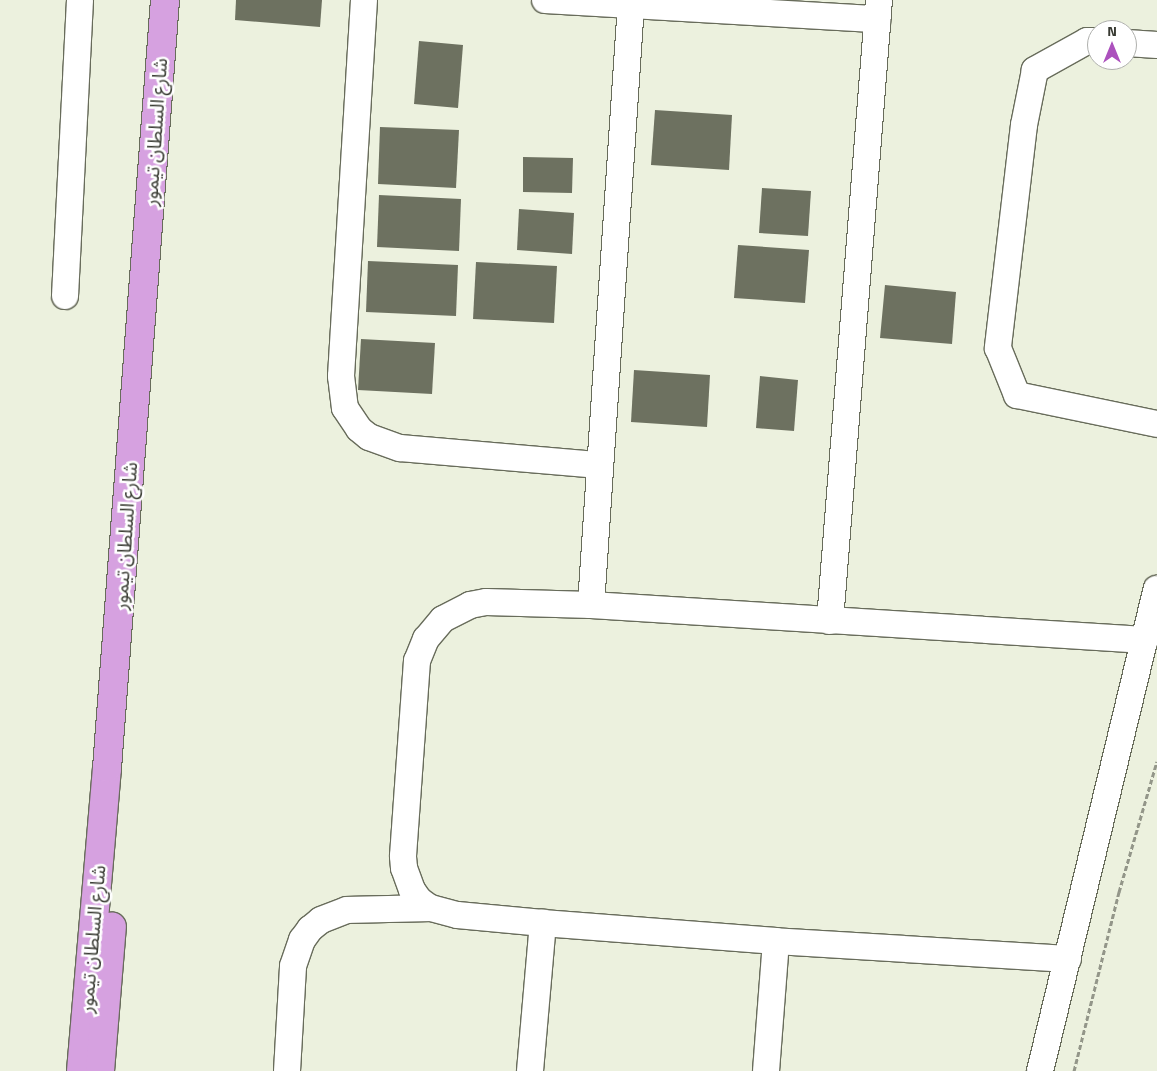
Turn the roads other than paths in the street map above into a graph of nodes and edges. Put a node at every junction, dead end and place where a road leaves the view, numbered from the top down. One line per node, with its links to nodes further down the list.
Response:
1 (80, 0): 11 (street)
2 (165, 0): 22 (main road, شارع السلطان تيمور)
3 (182, 0): 23 (main road, شارع السلطان تيمور)
4 (364, 0): 13 (street)
5 (545, 0): 6 (street)
6 (631, 5): 7 (street); 13 (street)
7 (878, 9): 16 (street)
8 (1087, 41): 12 (street)
9 (1137, 43): 10 (street)
10 (1157, 44)
11 (64, 296)
12 (1157, 424)
13 (599, 465): 15 (street)
14 (1157, 589): 17 (street)
15 (591, 605): 16 (street); 18 (street)
16 (830, 621): 17 (street)
17 (1145, 640): 21 (street)
18 (430, 908): 19 (street); 24 (street)
19 (543, 923): 20 (street); 25 (street)
20 (776, 941): 21 (street); 26 (street)
21 (1068, 959): 27 (street)
22 (81, 1071)
23 (100, 1071)
24 (287, 1071)
25 (530, 1071)
26 (766, 1071)
27 (1040, 1071)

